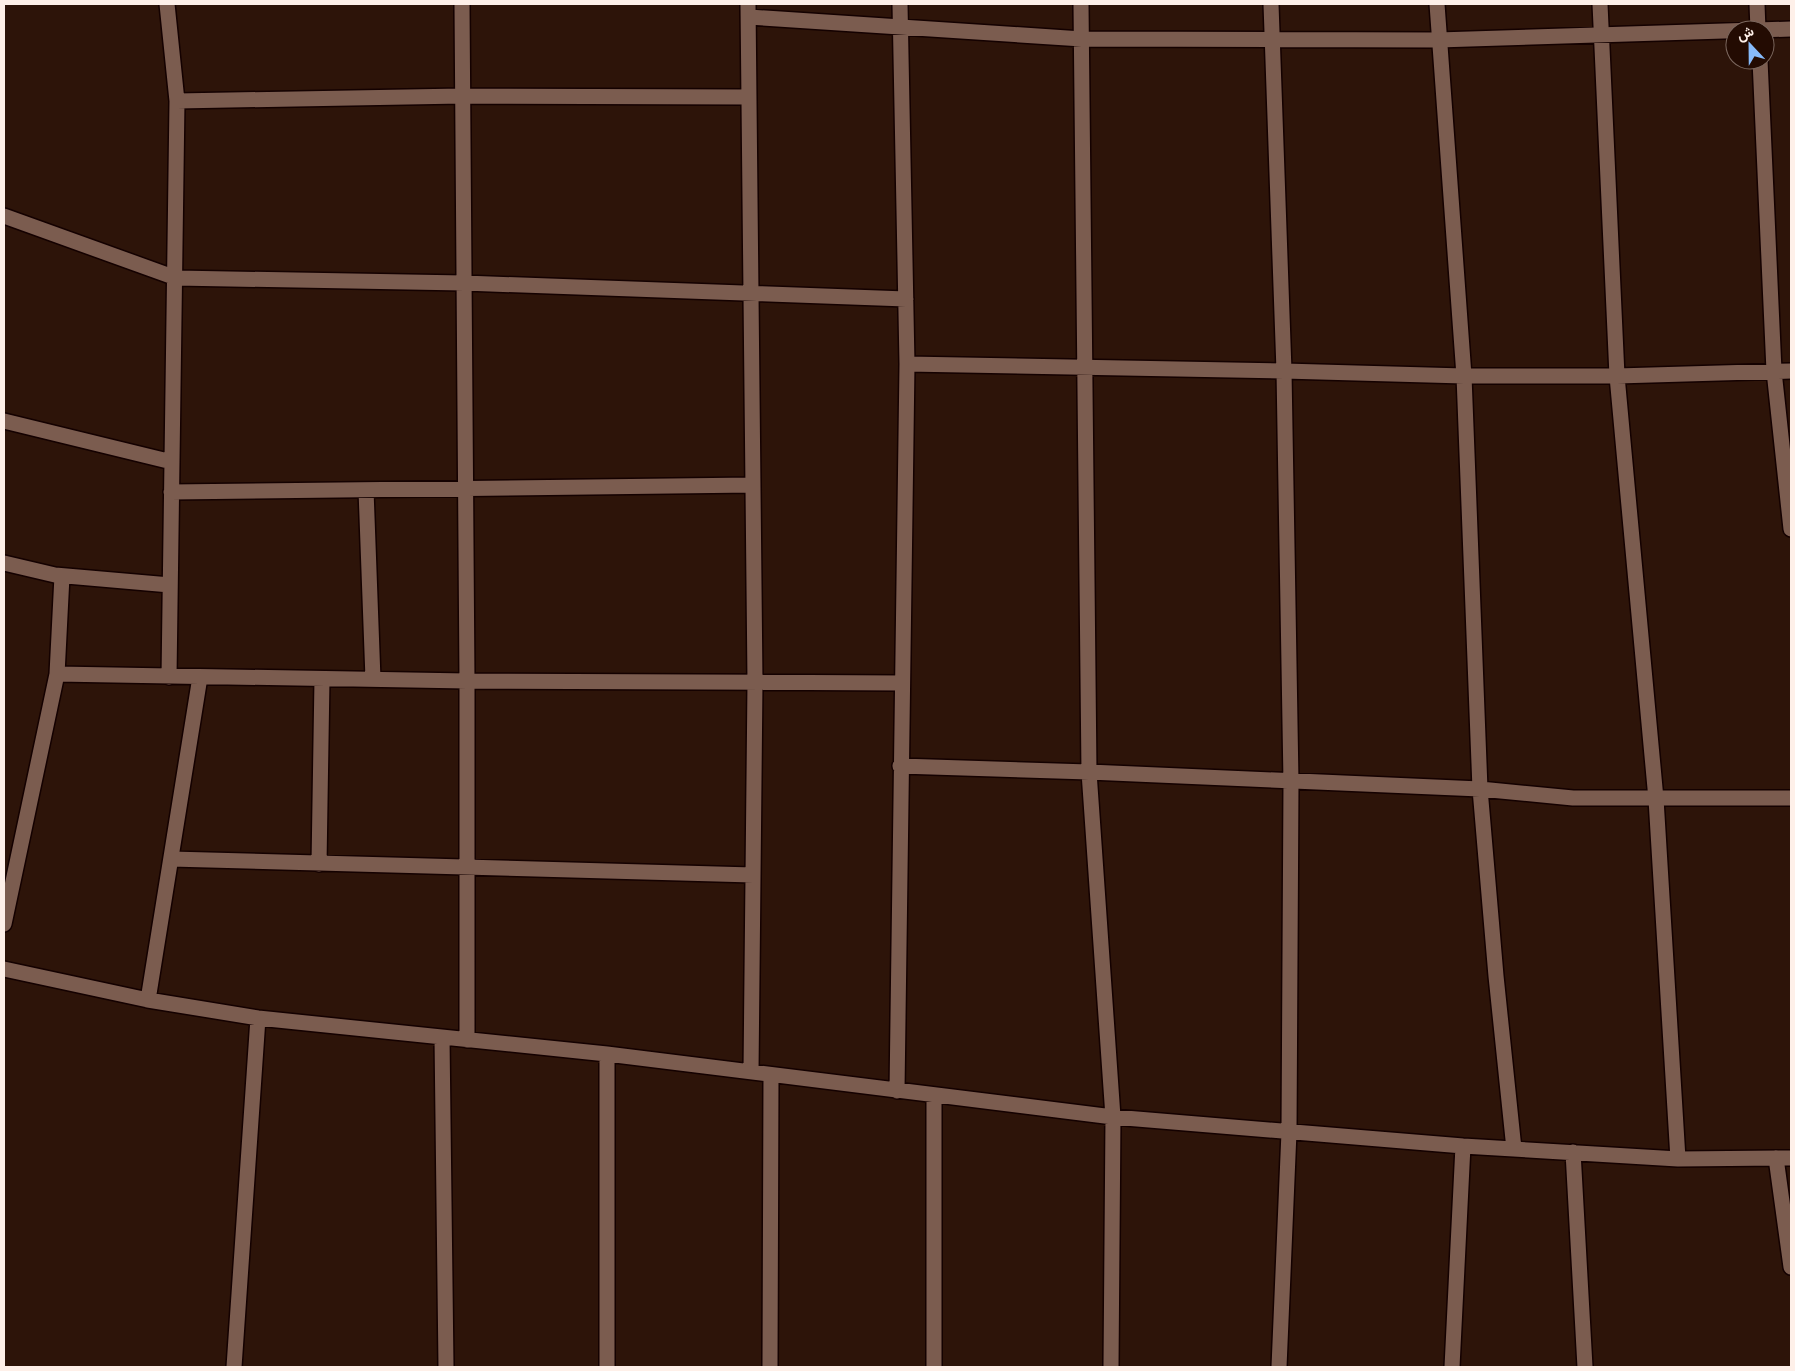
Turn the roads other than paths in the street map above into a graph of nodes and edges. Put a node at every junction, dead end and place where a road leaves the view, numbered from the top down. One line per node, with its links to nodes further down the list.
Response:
1 (166, 4): 22 (street)
2 (462, 4): 20 (street)
3 (900, 4): 11 (street)
4 (1081, 4): 17 (street)
5 (1271, 4): 16 (street)
6 (1437, 4): 18 (street)
7 (1600, 4): 15 (street)
8 (1757, 4): 10 (street)
9 (748, 10): 11 (street); 21 (street)
10 (1758, 20)
11 (900, 26): 17 (street); 27 (street)
12 (1775, 29): 13 (street)
13 (1791, 29)
14 (1725, 30): 15 (street)
15 (1602, 33): 18 (street); 34 (street)
16 (1274, 38): 17 (street); 18 (street); 30 (street)
17 (1082, 39): 29 (street)
18 (1438, 40): 33 (street)
19 (1760, 70): 31 (street)
20 (462, 96): 21 (street); 22 (street); 25 (street)
21 (749, 97): 26 (street)
22 (177, 101): 24 (street)
23 (4, 216): 24 (street)
24 (176, 278): 25 (street); 36 (street)
25 (464, 283): 26 (street); 38 (street)
26 (751, 293): 27 (street); 37 (street)
27 (906, 299): 28 (street)
28 (907, 364): 29 (street); 52 (street)
29 (1086, 368): 30 (street); 54 (street)
30 (1284, 371): 33 (street); 55 (street)
31 (1774, 371): 32 (street); 34 (street); 41 (street)
32 (1791, 371)
33 (1464, 376): 34 (street); 56 (street)
34 (1617, 376): 58 (street)
35 (4, 421): 36 (street)
36 (172, 462): 40 (street)
37 (753, 485): 38 (street); 51 (street)
38 (466, 489): 39 (street); 50 (street)
39 (366, 490): 40 (street); 49 (street)
40 (171, 492): 44 (street)
41 (1791, 529)
42 (4, 563): 43 (street)
43 (62, 576): 44 (street); 45 (street)
44 (170, 585): 46 (street)
45 (58, 674): 46 (street); 63 (street)
46 (169, 677): 47 (street)
47 (200, 677): 48 (street); 59 (street)
48 (322, 679): 49 (street); 60 (street)
49 (373, 679): 50 (street)
50 (468, 681): 51 (street); 61 (street)
51 (755, 682): 52 (street); 62 (street)
52 (902, 683): 53 (street)
53 (900, 766): 54 (street); 72 (street)
54 (1089, 772): 55 (street); 74 (street)
55 (1291, 782): 56 (street); 75 (street)
56 (1480, 789): 58 (street); 77 (street)
57 (1791, 798): 58 (street)
58 (1656, 799): 80 (street)
59 (171, 859): 60 (street); 65 (street)
60 (320, 864): 61 (street)
61 (467, 868): 62 (street); 68 (street)
62 (753, 875): 70 (street)
63 (4, 924)
64 (4, 968): 65 (street)
65 (148, 1000): 66 (street)
66 (258, 1018): 67 (street); 82 (street)
67 (442, 1037): 68 (street); 83 (street)
68 (467, 1040): 69 (street)
69 (607, 1054): 70 (street); 84 (street)
70 (751, 1072): 71 (street)
71 (771, 1075): 72 (street); 85 (street)
72 (897, 1091): 73 (street)
73 (934, 1096): 74 (street); 86 (street)
74 (1113, 1117): 75 (street); 87 (street)
75 (1288, 1132): 76 (street); 88 (street)
76 (1463, 1146): 77 (street); 89 (street)
77 (1514, 1149): 78 (street)
78 (1573, 1152): 80 (street); 90 (street)
79 (1784, 1158): 80 (street); 81 (street)
80 (1678, 1159)
81 (1791, 1267)
82 (234, 1367)
83 (446, 1367)
84 (606, 1367)
85 (770, 1367)
86 (934, 1367)
87 (1111, 1367)
88 (1279, 1367)
89 (1452, 1367)
90 (1585, 1367)

